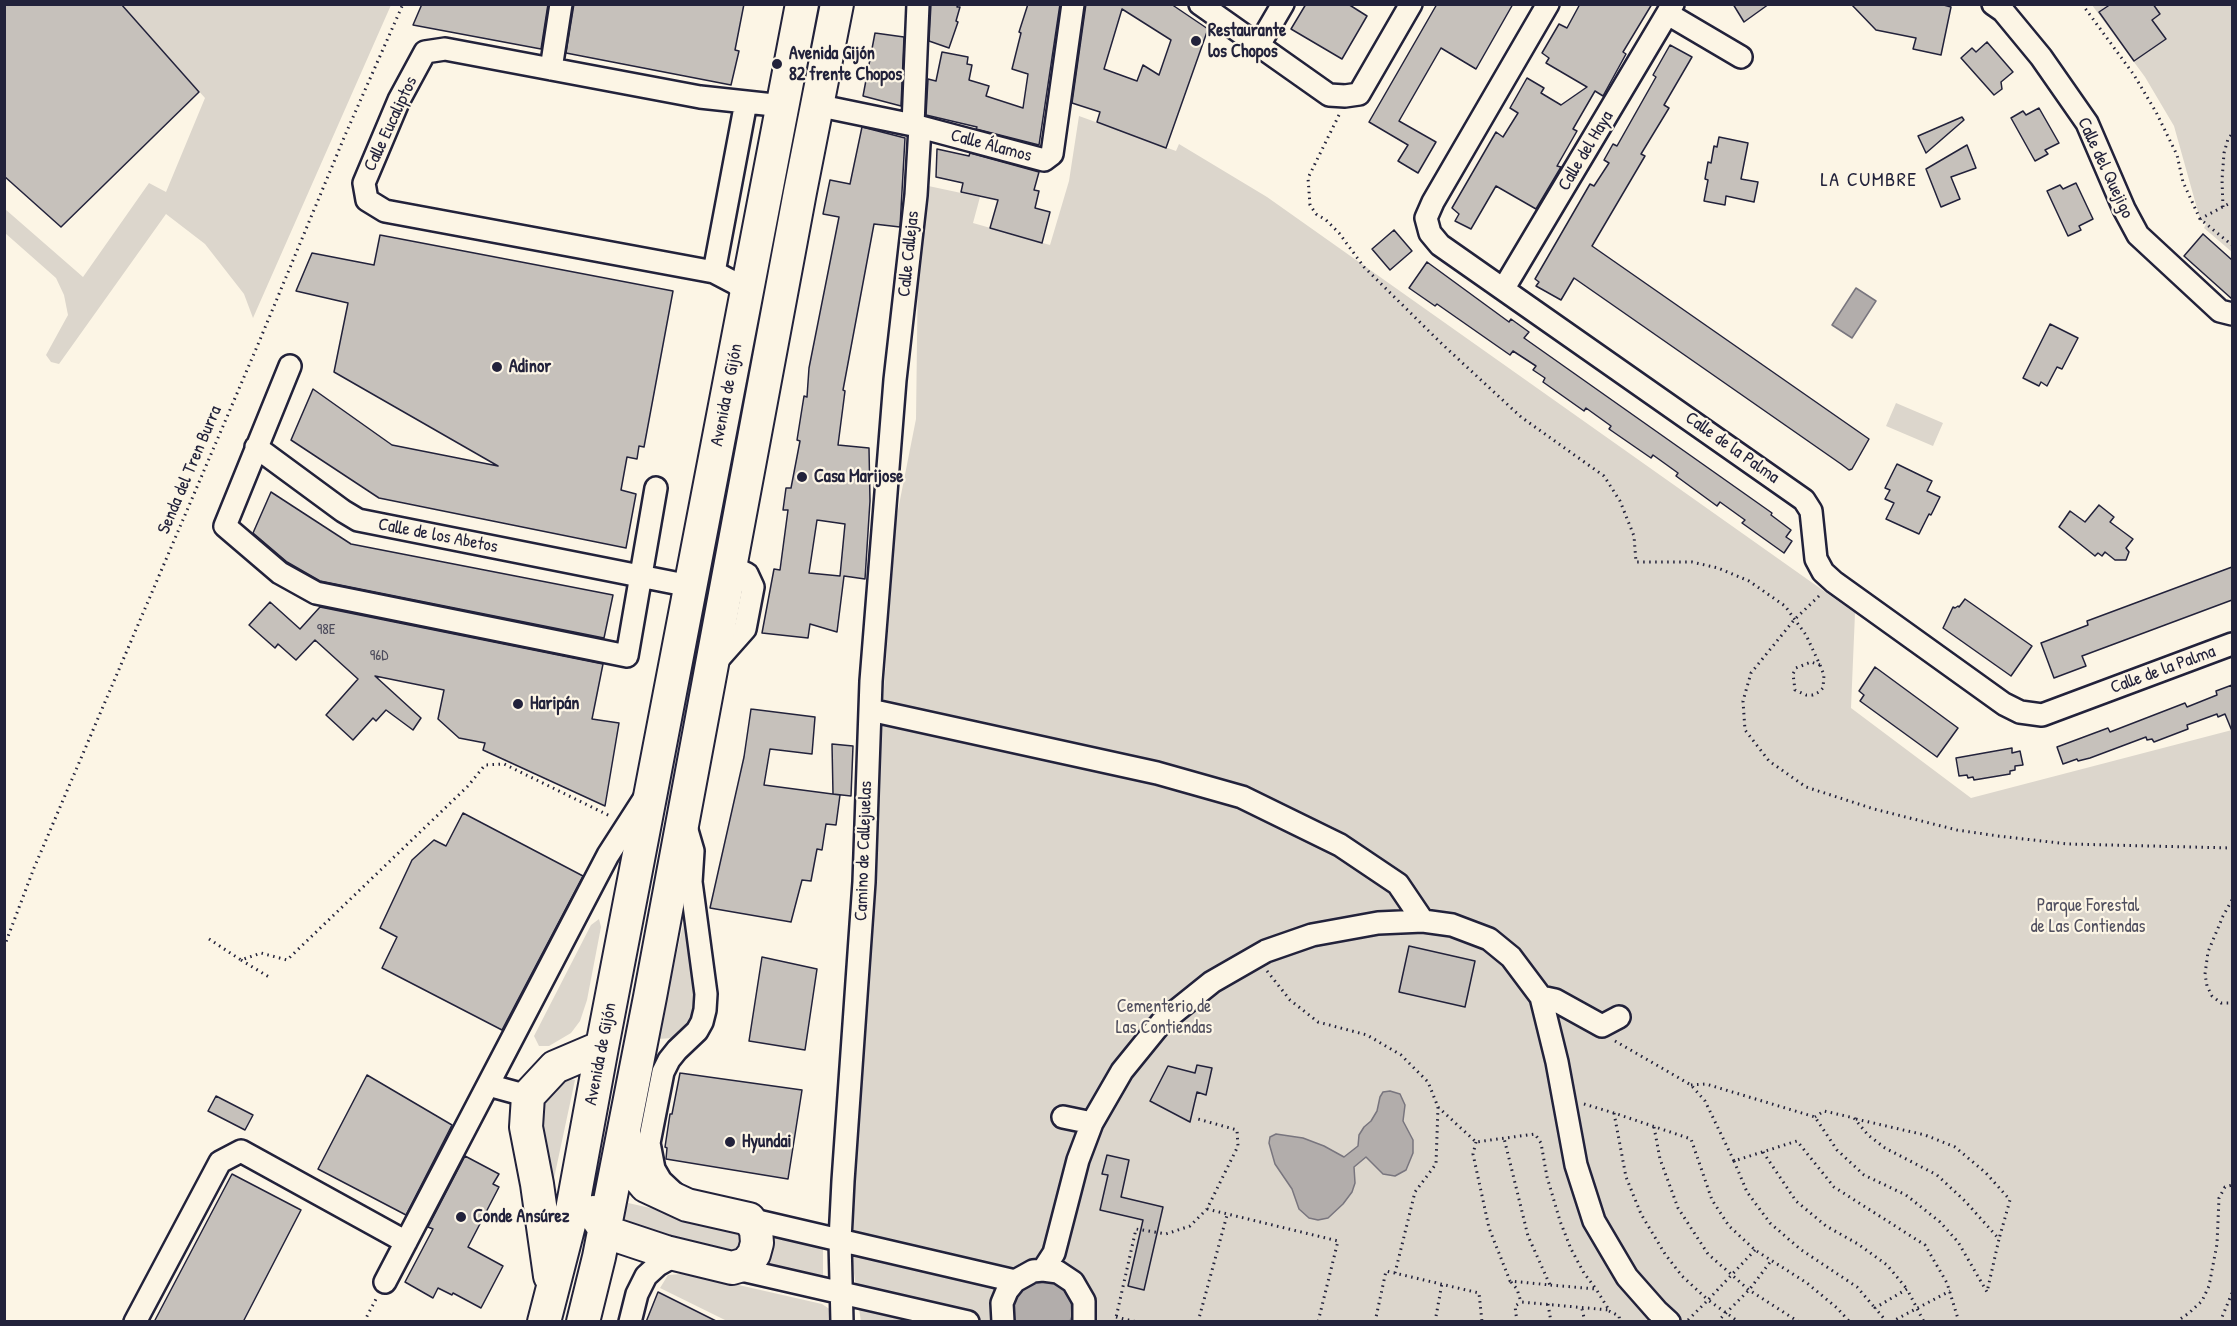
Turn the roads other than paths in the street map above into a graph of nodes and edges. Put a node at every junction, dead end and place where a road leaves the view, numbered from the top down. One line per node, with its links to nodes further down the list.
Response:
1 (561, 4): 14 (street)
2 (802, 4): 17 (highway, Avenida de Gijón)
3 (837, 4): 16 (highway, Avenida de Gijón)
4 (918, 4): 18 (street, Calle Callejas)
5 (1073, 4): 18 (street, Calle Álamos)
6 (1200, 4): 12 (street)
7 (1283, 4): 12 (street)
8 (1412, 4): 12 (street)
9 (1548, 4): 20 (street, Calle de la Palma)
10 (1993, 4): 22 (street, Calle del Quejigo)
11 (1670, 9): 13 (street, Calle del Haya); 20 (street, Calle del Haya)
12 (1258, 45)
13 (1742, 57)
14 (551, 69): 15 (street, Calle Eucaliptos); 19 (street, Calle Eucaliptos)
15 (746, 102): 17 (street, Calle Eucaliptos); 19 (street)
16 (816, 105): 18 (street, Calle Álamos); 32 (highway, Avenida de Gijón)
17 (783, 106): 21 (highway, Avenida de Gijón)
18 (917, 126): 24 (street, Calle Callejas)
19 (714, 272): 21 (street, Calle Eucaliptos)
20 (1504, 288): 29 (street, Calle de la Palma)
21 (747, 293): 28 (highway, Avenida de Gijón)
22 (2232, 314)
23 (290, 366): 25 (street)
24 (895, 380): 30 (street, Camino de Callejuelas)
25 (256, 447): 27 (street, Calle de los Abetos); 27 (street)
26 (656, 488): 27 (street)
27 (642, 576): 28 (street, Calle de los Abetos)
28 (690, 586): 31 (highway, Avenida de Gijón)
29 (2232, 644)
30 (870, 710): 34 (street); 46 (street, Camino de Callejuelas)
31 (652, 786): 33 (highway, Avenida de Gijón); 38 (street, Avenida de Gijón)
32 (683, 818): 42 (highway, Avenida de Gijón); 43 (street, Avenida de Gijón)
33 (628, 913): 37 (highway, Avenida de Gijón); 44 (highway)
34 (1424, 921): 35 (street); 41 (street)
35 (1541, 997): 36 (street); 63 (street)
36 (1610, 1022)
37 (602, 1047): 39 (highway); 55 (highway, Avenida de Gijón)
38 (488, 1085): 39 (street); 47 (street, Avenida de Gijón)
39 (528, 1096): 55 (highway)
40 (1063, 1117): 41 (street)
41 (1092, 1123): 49 (street)
42 (624, 1129): 43 (highway); 44 (highway, Avenida de Gijón)
43 (687, 1205): 44 (highway); 45 (highway)
44 (602, 1211): 48 (highway); 53 (highway, Avenida de Gijón); 55 (highway)
45 (749, 1219): 46 (street); 50 (highway)
46 (840, 1240): 51 (street); 54 (street, Camino de Callejuelas)
47 (406, 1242): 52 (street, Avenida de Gijón); 56 (street)
48 (671, 1254): 50 (highway); 53 (highway); 58 (street)
49 (1052, 1265): 51 (street); 62 (street)
50 (732, 1268): 54 (street)
51 (1015, 1281): 61 (street)
52 (385, 1282)
53 (592, 1286): 57 (highway, Avenida de Gijón)
54 (841, 1293): 59 (street, Camino de Callejuelas); 60 (street)
55 (550, 1312)
56 (135, 1322)
57 (583, 1322)
58 (630, 1322)
59 (842, 1322)
60 (968, 1322)
61 (1003, 1322)
62 (1084, 1322)
63 (1670, 1322)

